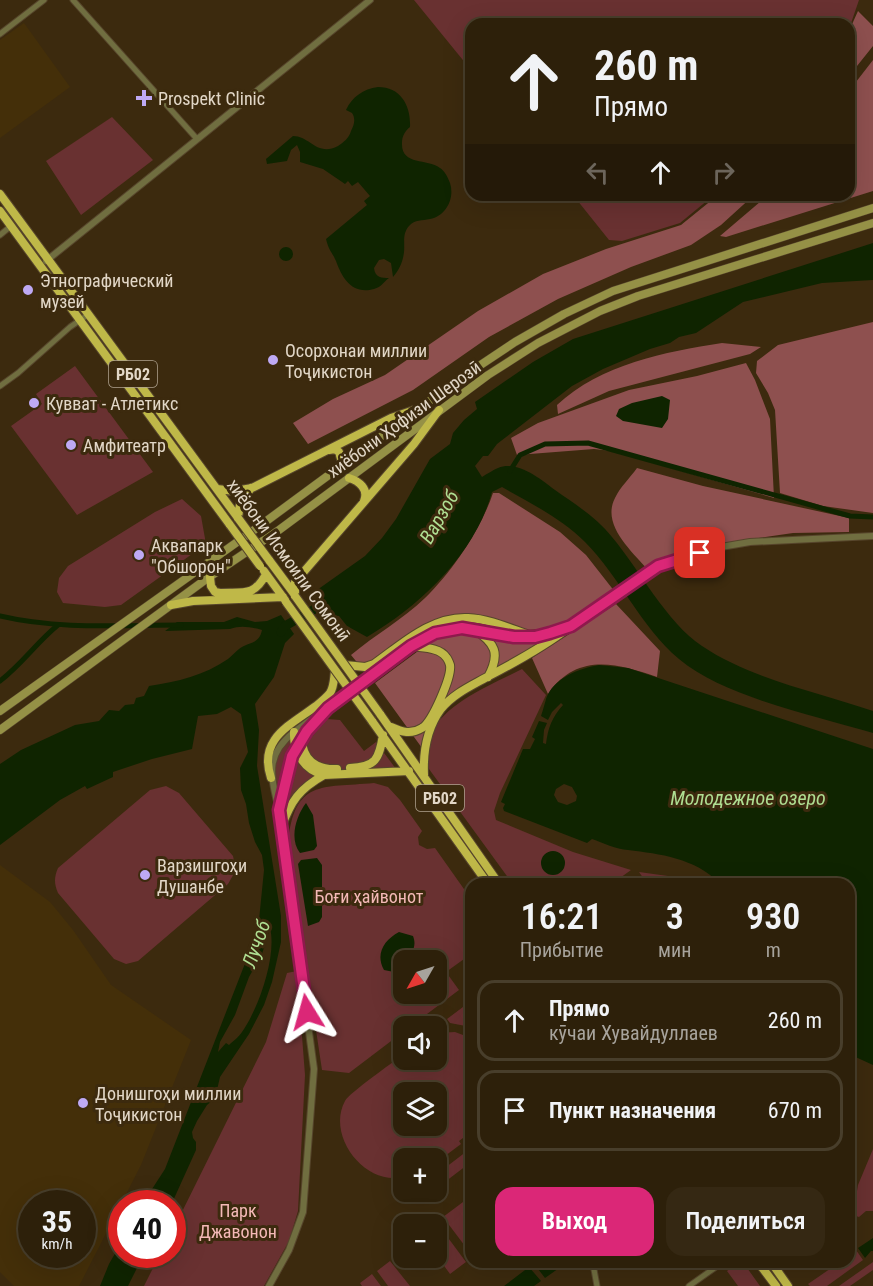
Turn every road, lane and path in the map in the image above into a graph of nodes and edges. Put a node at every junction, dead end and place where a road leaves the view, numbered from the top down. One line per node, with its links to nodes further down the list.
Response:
1 (44, 0): 4 (street)
2 (73, 0): 5 (street)
3 (370, 0): 5 (street)
4 (0, 34)
5 (197, 139): 14 (street)
6 (0, 194): 14 (highway, хиёбони Исмоили Сомонӣ / РБ02)
7 (873, 208): 11 (main road, хиёбони Ҳофизи Шерозӣ)
8 (0, 211): 10 (highway, хиёбони Исмоили Сомонӣ / РБ02)
9 (873, 223): 13 (main road, хиёбони Ҳофизи Шерозӣ)
10 (11, 226): 12 (street); 15 (highway, хиёбони Исмоили Сомонӣ / РБ02)
11 (804, 230): 13 (main road); 18 (main road, хиёбони Ҳофизи Шерозӣ)
12 (0, 235)
13 (808, 243): 20 (main road, хиёбони Ҳофизи Шерозӣ)
14 (48, 259): 15 (street); 16 (highway, хиёбони Исмоили Сомонӣ / РБ02)
15 (40, 265): 17 (highway, хиёбони Исмоили Сомонӣ / РБ02)
16 (89, 314): 17 (street); 27 (highway, хиёбони Исмоили Сомонӣ / РБ02)
17 (80, 320): 19 (street); 31 (highway, хиёбони Исмоили Сомонӣ / РБ02, bridge)
18 (455, 382): 20 (main road); 21 (main road, хиёбони Ҳофизи Шерозӣ)
19 (0, 386)
20 (462, 393): 22 (main road, хиёбони Ҳофизи Шерозӣ)
21 (420, 408): 23 (highway); 24 (main road, хиёбони Ҳофизи Шерозӣ)
22 (440, 410): 25 (main road, хиёбони Ҳофизи Шерозӣ); 28 (highway)
23 (329, 450): 24 (highway); 26 (highway)
24 (343, 466): 44 (main road, хиёбони Ҳофизи Шерозӣ)
25 (349, 478): 28 (highway); 32 (main road, хиёбони Ҳофизи Шерозӣ)
26 (252, 488): 27 (highway); 29 (highway)
27 (217, 489): 29 (highway, хиёбони Исмоили Сомонӣ / РБ02)
28 (364, 501): 34 (highway)
29 (238, 518): 33 (highway, хиёбони Исмоили Сомонӣ / РБ02, bridge)
30 (873, 536): 38 (street)
31 (266, 574): 32 (highway); 36 (highway, хиёбони Исмоили Сомонӣ / РБ02)
32 (210, 577): 37 (main road, хиёбони Ҳофизи Шерозӣ)
33 (283, 579): 34 (highway); 35 (highway, хиёбони Исмоили Сомонӣ / РБ02)
34 (295, 582): 35 (highway)
35 (295, 596): 42 (highway, хиёбони Исмоили Сомонӣ / РБ02, bridge)
36 (285, 600): 37 (highway); 43 (highway, хиёбони Исмоили Сомонӣ / РБ02, bridge)
37 (171, 605): 46 (main road, хиёбони Ҳофизи Шерозӣ)
38 (571, 626): 40 (street); 45 (highway)
39 (474, 629): 40 (street); 41 (street); 45 (highway)
40 (535, 637): 42 (highway)
41 (411, 646): 49 (street); 51 (highway)
42 (345, 665): 51 (highway, хиёбони Исмоили Сомонӣ / РБ02, bridge)
43 (335, 671): 54 (highway, хиёбони Исмоили Сомонӣ / РБ02, bridge); 60 (highway)
44 (55, 672): 46 (main road); 47 (main road, хиёбони Ҳофизи Шерозӣ)
45 (488, 677): 59 (highway)
46 (65, 684): 48 (main road, хиёбони Ҳофизи Шерозӣ)
47 (27, 691): 48 (main road); 50 (main road, хиёбони Ҳофизи Шерозӣ)
48 (37, 704): 52 (main road, хиёбони Ҳофизи Шерозӣ)
49 (328, 708): 53 (street); 55 (street)
50 (0, 711)
51 (389, 726): 59 (highway, хиёбони Исмоили Сомонӣ / РБ02)
52 (0, 730)
53 (294, 732): 56 (highway); 60 (street)
54 (383, 735): 55 (highway); 57 (highway, хиёбони Исмоили Сомонӣ / РБ02)
55 (302, 738): 56 (street)
56 (296, 748): 58 (highway); 61 (street)
57 (409, 771): 58 (highway); 63 (highway, хиёбони Исмоили Сомонӣ / РБ02)
58 (324, 775): 62 (highway)
59 (424, 775): 64 (highway, хиёбони Исмоили Сомонӣ / РБ02)
60 (271, 778): 61 (street)
61 (279, 810): 62 (street)
62 (281, 828): 69 (street)
63 (484, 878)
64 (496, 878)
65 (593, 1268): 70 (street)
66 (714, 1268): 71 (street)
67 (762, 1268): 72 (highway)
68 (775, 1268): 73 (highway)
69 (269, 1286)
70 (597, 1286)
71 (689, 1286)
72 (776, 1286)
73 (788, 1286)

